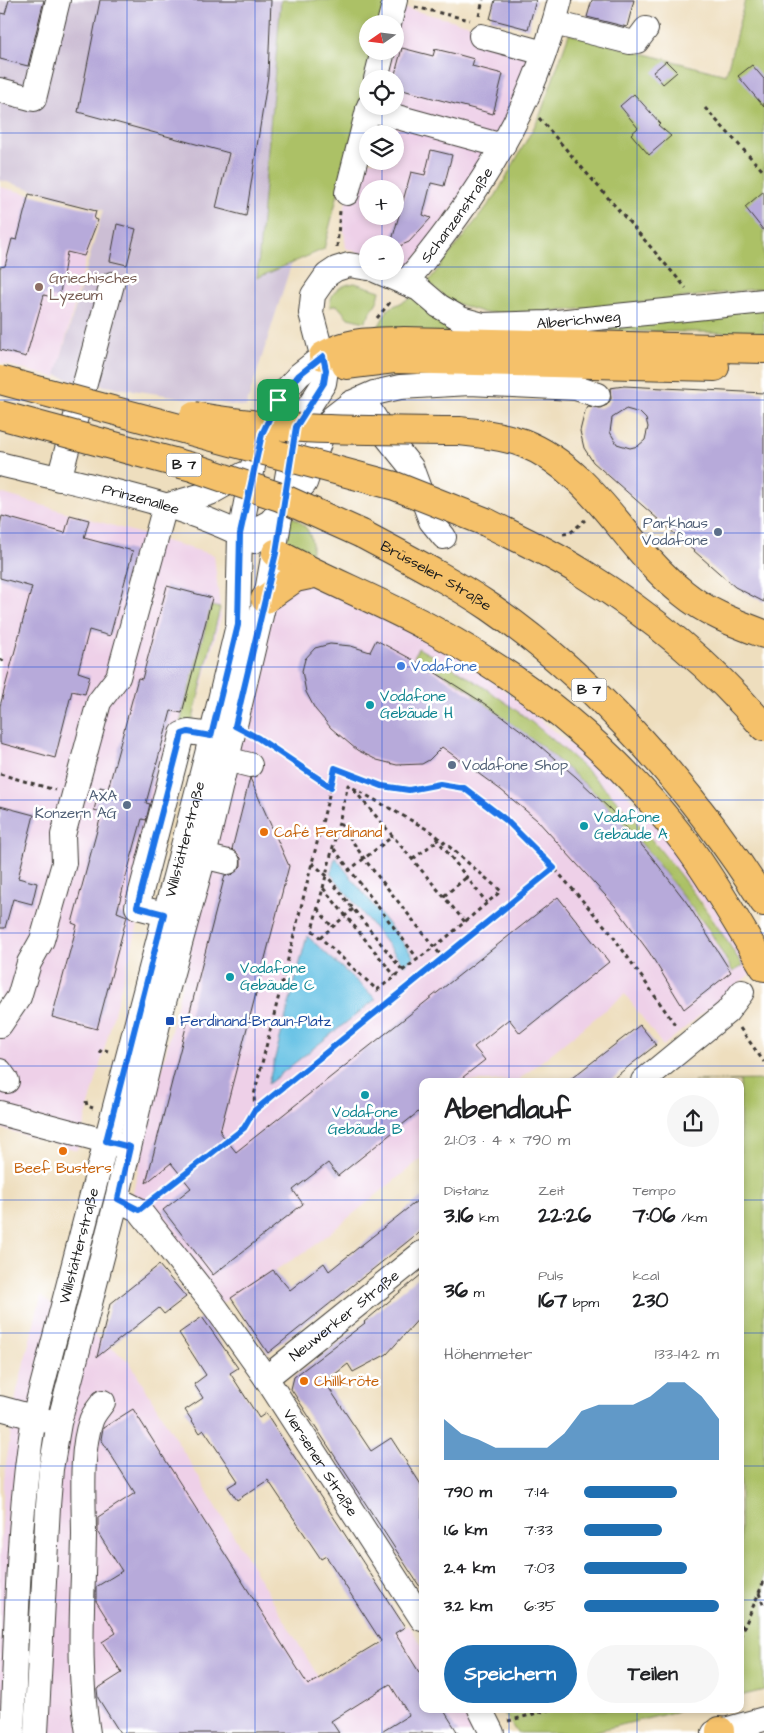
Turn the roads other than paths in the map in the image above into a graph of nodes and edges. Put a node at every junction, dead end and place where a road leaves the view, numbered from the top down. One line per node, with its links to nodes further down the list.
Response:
1 (58, 0): 7 (street)
2 (560, 0): 3 (street, Schanzenstraße)
3 (554, 23): 4 (street); 6 (street, Schanzenstraße)
4 (646, 29)
5 (481, 36): 6 (street)
6 (544, 53): 10 (street, Schanzenstraße)
7 (0, 90)
8 (366, 115): 11 (street)
9 (393, 115): 10 (street)
10 (503, 146): 14 (street, Schanzenstraße)
11 (347, 193)
12 (359, 266): 20 (street)
13 (401, 280): 14 (street, Alberichweg)
14 (406, 282): 16 (street, Alberichweg)
15 (112, 284): 31 (street)
16 (764, 301)
17 (764, 349): 20 (highway)
18 (394, 359): 19 (highway); 20 (highway); 24 (street)
19 (506, 362): 21 (highway); 23 (street)
20 (331, 368): 29 (street, Willstätterstraße); 33 (street, Willstätterstraße)
21 (764, 368)
22 (0, 380): 27 (highway, B 7, bridge)
23 (470, 383): 24 (street); 25 (street)
24 (374, 393): 26 (street)
25 (598, 395)
26 (350, 403): 33 (street); 35 (street)
27 (87, 404): 39 (highway, bridge); 40 (highway, B 7, bridge)
28 (0, 415): 46 (highway, Brüsseler Straße / B 7, bridge)
29 (254, 461): 32 (street); 34 (street, Willstätterstraße)
30 (0, 464): 31 (street, Prinzenallee)
31 (59, 479): 32 (street, Prinzenallee)
32 (165, 506): 34 (street, Prinzenallee); 50 (street)
33 (283, 507): 34 (street); 36 (street, Willstätterstraße)
34 (240, 534): 36 (street, Prinzenallee); 38 (street, Willstätterstraße); 41 (street, Willstätterstraße)
35 (444, 537)
36 (276, 553): 37 (highway); 38 (street, Willstätterstraße)
37 (314, 574): 38 (highway); 48 (highway)
38 (265, 599): 41 (street, Willstätterstraße)
39 (760, 631)
40 (764, 726)
41 (215, 750): 42 (street); 43 (street, Willstätterstraße); 44 (street, Willstätterstraße); 47 (street)
42 (250, 765)
43 (181, 851): 44 (street); 47 (street, Willstätterstraße)
44 (204, 856): 45 (street); 54 (street, Willstätterstraße)
45 (228, 862)
46 (764, 902)
47 (164, 914): 53 (street, Willstätterstraße)
48 (764, 967)
49 (742, 992): 51 (street)
50 (0, 1025)
51 (647, 1078)
52 (0, 1113): 53 (street)
53 (106, 1141): 54 (street); 61 (street, Willstätterstraße)
54 (130, 1147): 55 (street, Willstätterstraße)
55 (118, 1199): 57 (street, Willstätterstraße); 62 (street, Willstätterstraße)
56 (419, 1255): 58 (street, Neuwerker Straße)
57 (216, 1308): 58 (street, Viersener Straße)
58 (266, 1378): 63 (street, Viersener Straße)
59 (103, 1402): 68 (street)
60 (0, 1408): 61 (street)
61 (34, 1417): 62 (street); 66 (street, Willstätterstraße)
62 (59, 1423): 67 (street, Willstätterstraße)
63 (419, 1614)
64 (764, 1719): 65 (street)
65 (718, 1732)
66 (12, 1733)
67 (36, 1733)
68 (88, 1733)

